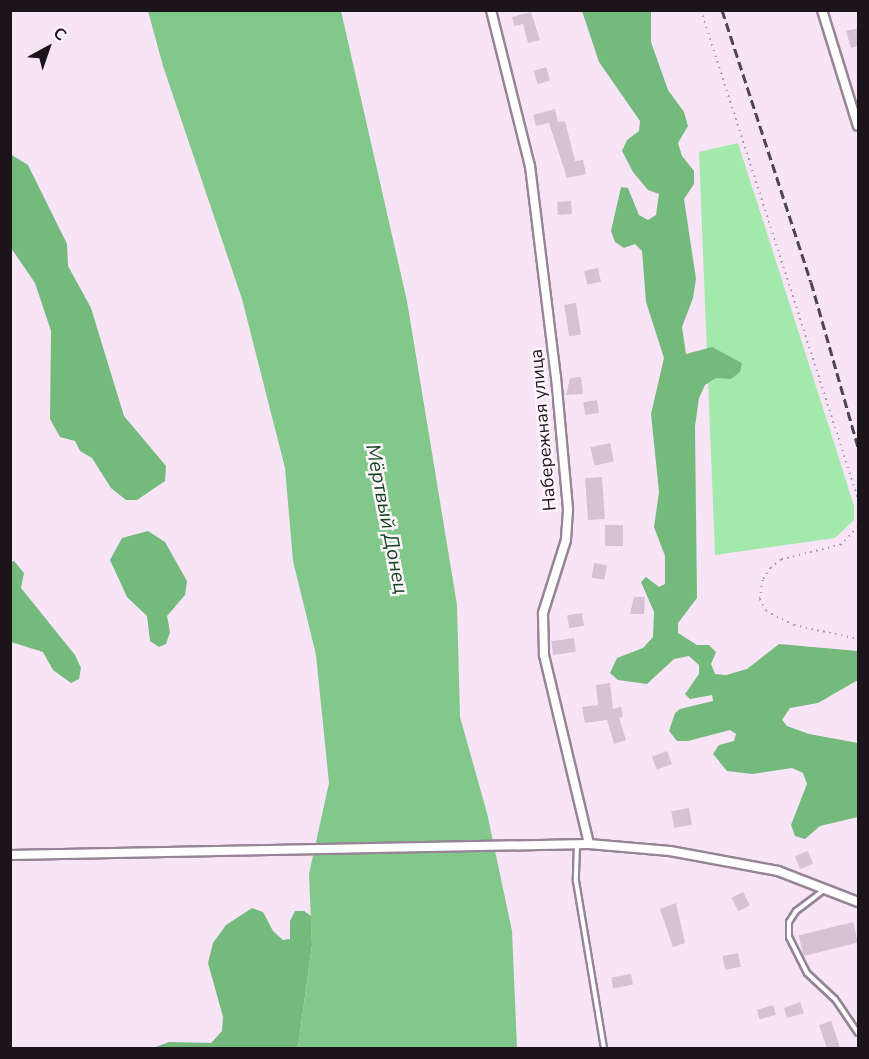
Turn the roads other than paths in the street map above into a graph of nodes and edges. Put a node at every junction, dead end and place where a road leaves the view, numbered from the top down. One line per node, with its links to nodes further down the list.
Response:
1 (491, 10): 4 (street, Набережная улица)
2 (822, 10): 3 (street)
3 (858, 126)
4 (589, 844): 5 (street); 7 (street)
5 (577, 845): 6 (street); 10 (lane)
6 (10, 855)
7 (827, 888): 8 (street); 9 (lane)
8 (858, 902)
9 (858, 1033)
10 (604, 1048)

